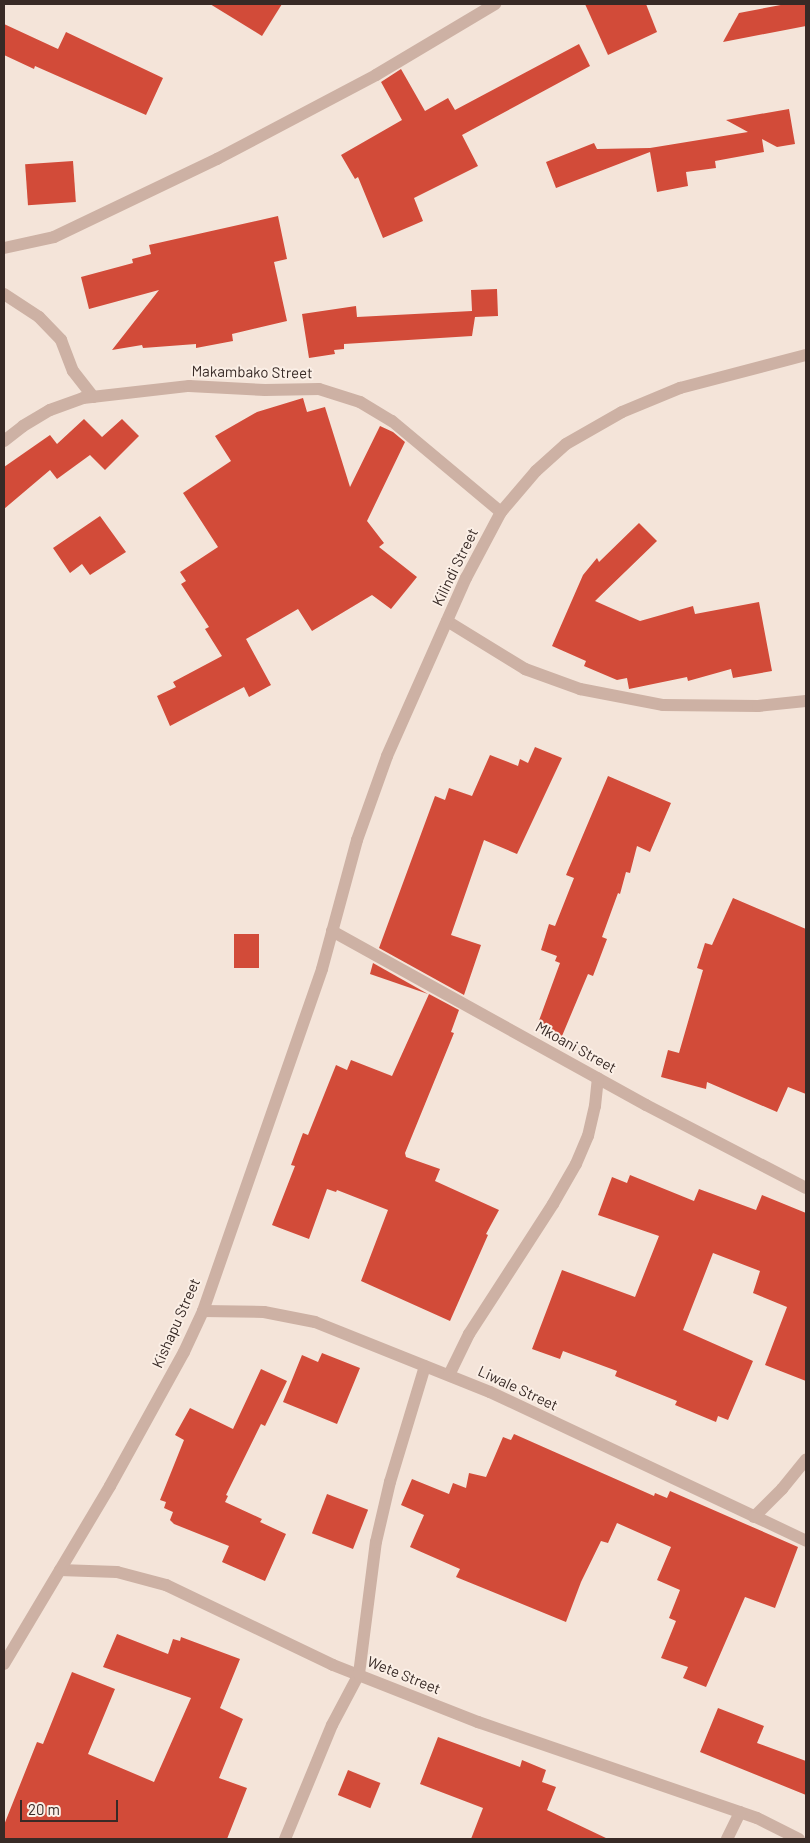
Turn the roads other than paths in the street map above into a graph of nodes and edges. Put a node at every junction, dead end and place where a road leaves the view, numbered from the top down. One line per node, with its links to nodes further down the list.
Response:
1 (495, 4): 2 (street)
2 (4, 248)
3 (5, 295): 5 (street)
4 (806, 355): 7 (street, Kilindi Street)
5 (93, 397): 6 (street, Makambako Street); 7 (street, Makambako Street)
6 (4, 440)
7 (501, 512): 8 (street, Kilindi Street)
8 (446, 621): 9 (street); 10 (street, Kilindi Street)
9 (806, 701)
10 (332, 931): 11 (street, Kilindi Street); 12 (street, Mkoani Street)
11 (322, 969): 14 (street, Kishapu Street)
12 (598, 1078): 13 (street, Mkoani Street); 16 (street)
13 (806, 1188)
14 (203, 1311): 15 (street, Liwale Street); 20 (street, Kishapu Street)
15 (425, 1366): 16 (street, Liwale Street); 22 (street)
16 (449, 1375): 18 (street, Liwale Street)
17 (806, 1460): 18 (street)
18 (754, 1517): 19 (street, Liwale Street)
19 (806, 1541)
20 (60, 1570): 21 (street, Kishapu Street); 22 (street, Wete Street)
21 (4, 1664)
22 (359, 1674): 23 (street, Wete Street); 24 (street)
23 (740, 1812): 25 (street); 26 (street, Wete Street)
24 (286, 1839)
25 (727, 1839)
26 (799, 1839)

